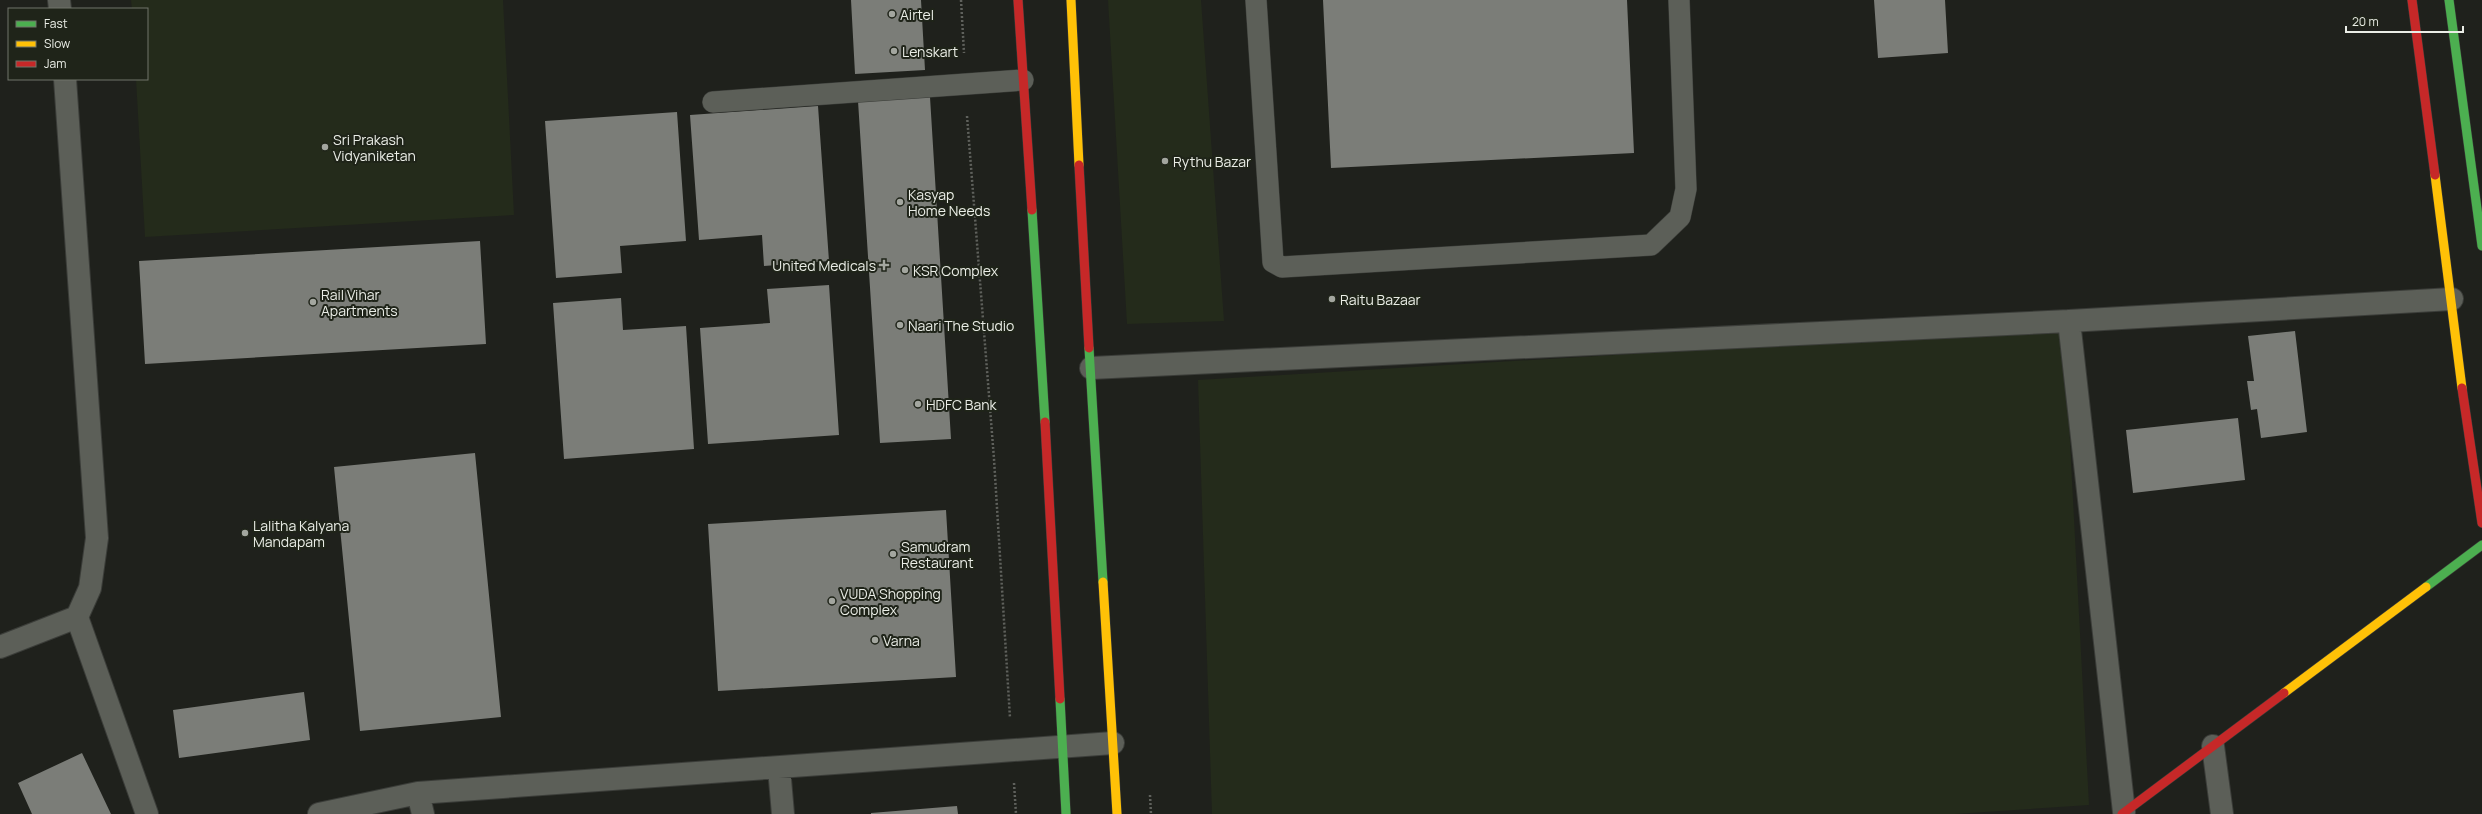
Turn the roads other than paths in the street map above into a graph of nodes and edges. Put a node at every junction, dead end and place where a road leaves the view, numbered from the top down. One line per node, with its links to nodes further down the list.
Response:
1 (1018, 0): 8 (main road)
2 (1071, 0): 13 (main road)
3 (1256, 0): 4 (lane)
4 (1678, 0)
5 (2412, 0): 11 (main road)
6 (2449, 0): 10 (main road)
7 (65, 80): 16 (street)
8 (1023, 80): 9 (lane); 19 (main road)
9 (713, 102)
10 (2482, 246)
11 (2452, 299): 12 (street); 14 (main road)
12 (2069, 321): 13 (street); 23 (street)
13 (1090, 368): 18 (main road)
14 (2482, 523)
15 (2482, 545): 20 (main road)
16 (77, 617): 17 (street); 24 (street)
17 (0, 647)
18 (1113, 743): 19 (street); 28 (main road)
19 (1063, 746): 21 (street); 27 (main road)
20 (2213, 746): 23 (main road); 29 (street)
21 (779, 768): 22 (street); 26 (street)
22 (421, 804): 25 (street)
23 (2123, 813)
24 (147, 814)
25 (319, 814)
26 (783, 814)
27 (1066, 814)
28 (1116, 814)
29 (2222, 814)

